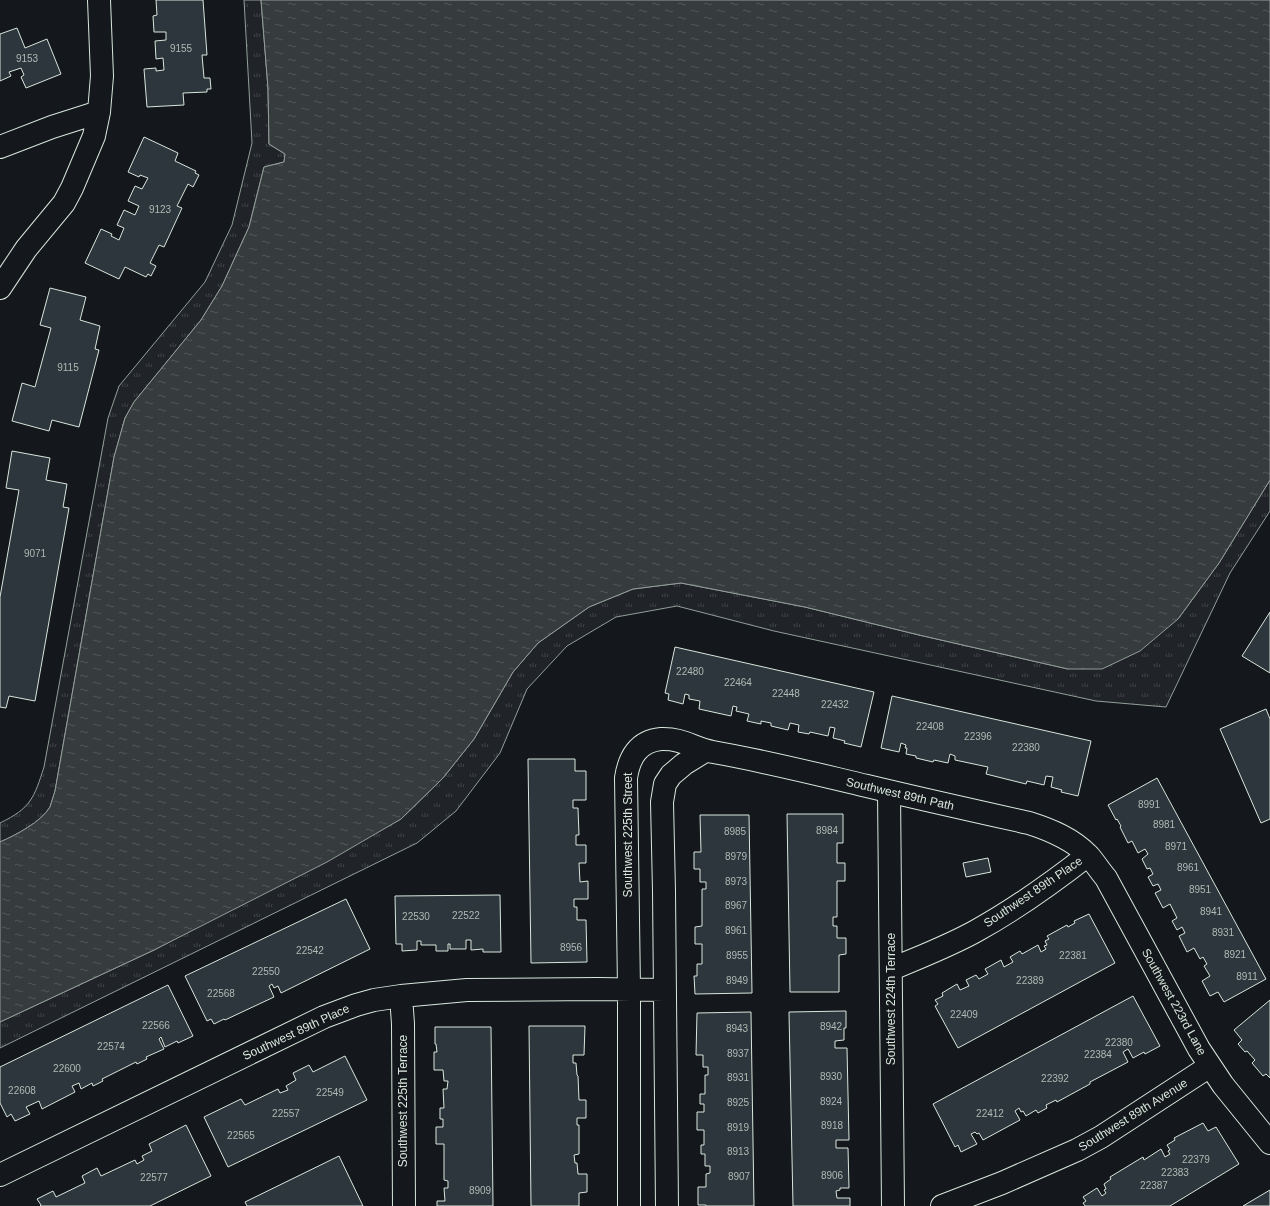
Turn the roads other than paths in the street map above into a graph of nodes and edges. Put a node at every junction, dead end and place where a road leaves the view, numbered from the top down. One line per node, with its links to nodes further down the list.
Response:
1 (99, 0): 2 (street)
2 (99, 112): 3 (street); 4 (street)
3 (0, 148)
4 (0, 288)
5 (704, 751): 6 (street, Southwest 89th Path); 9 (street, Southwest 225th Street); 10 (street)
6 (889, 792): 7 (street, Southwest 89th Path); 8 (street, Southwest 224th Terrace)
7 (1088, 855): 8 (street, Southwest 89th Place); 12 (street, Southwest 223rd Lane)
8 (892, 969): 18 (street, Southwest 224th Terrace)
9 (629, 989): 10 (street, Southwest 89th Place); 11 (street, Southwest 89th Place); 16 (street, Southwest 225th Street)
10 (665, 990): 17 (street)
11 (401, 996): 14 (street, Southwest 89th Place); 15 (street, Southwest 225th Terrace)
12 (1210, 1066): 13 (street, Southwest 223rd Lane); 19 (street, Southwest 89th Avenue)
13 (1270, 1143)
14 (0, 1175)
15 (404, 1206)
16 (629, 1206)
17 (667, 1206)
18 (893, 1206)
19 (942, 1206)

